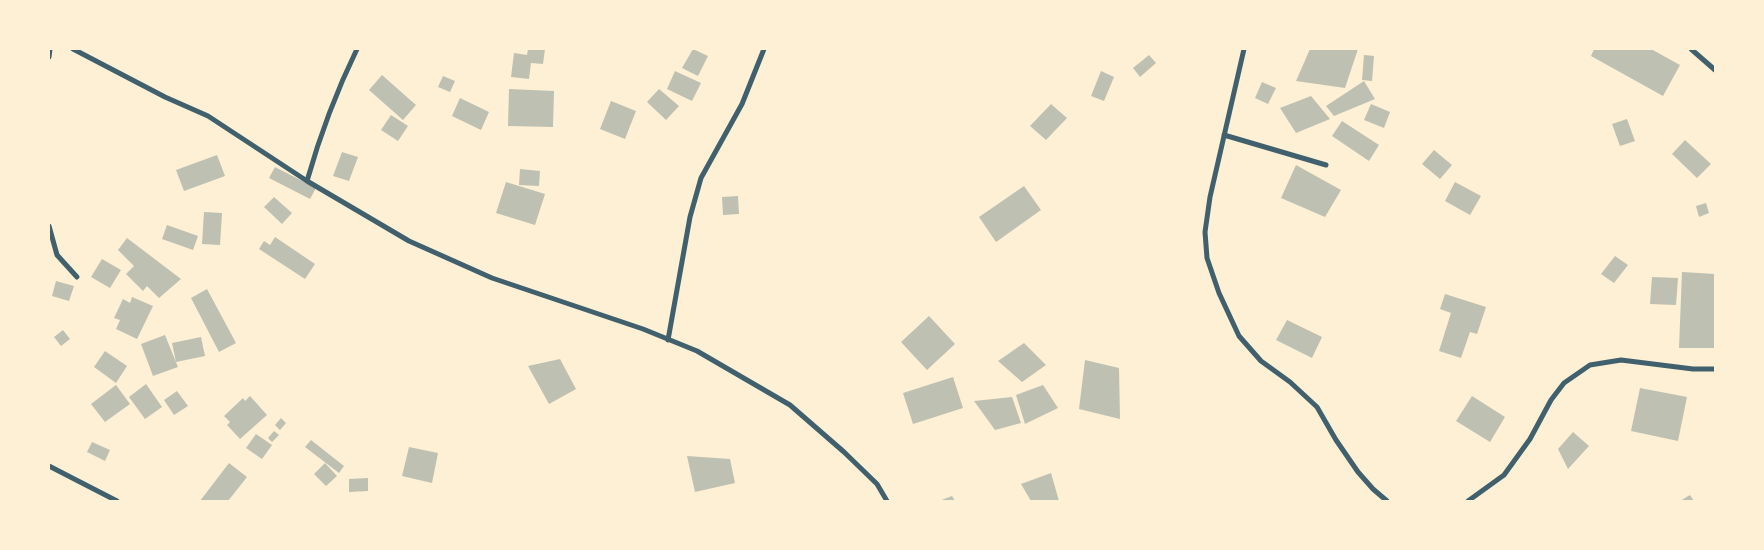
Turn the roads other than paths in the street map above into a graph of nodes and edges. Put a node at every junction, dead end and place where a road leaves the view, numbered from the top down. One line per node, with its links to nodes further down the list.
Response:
1 (50, 49): 7 (street)
2 (73, 49): 11 (street)
3 (357, 49): 11 (street)
4 (764, 49): 14 (street)
5 (1244, 49): 9 (street)
6 (1691, 49): 8 (street)
7 (49, 57)
8 (1715, 70)
9 (1224, 136): 10 (street); 19 (street)
10 (1326, 165)
11 (307, 181): 14 (street)
12 (49, 226): 13 (street)
13 (77, 277)
14 (668, 340): 18 (street)
15 (1715, 369): 20 (street)
16 (49, 466): 17 (street)
17 (117, 501)
18 (887, 501)
19 (1388, 501)
20 (1468, 501)

